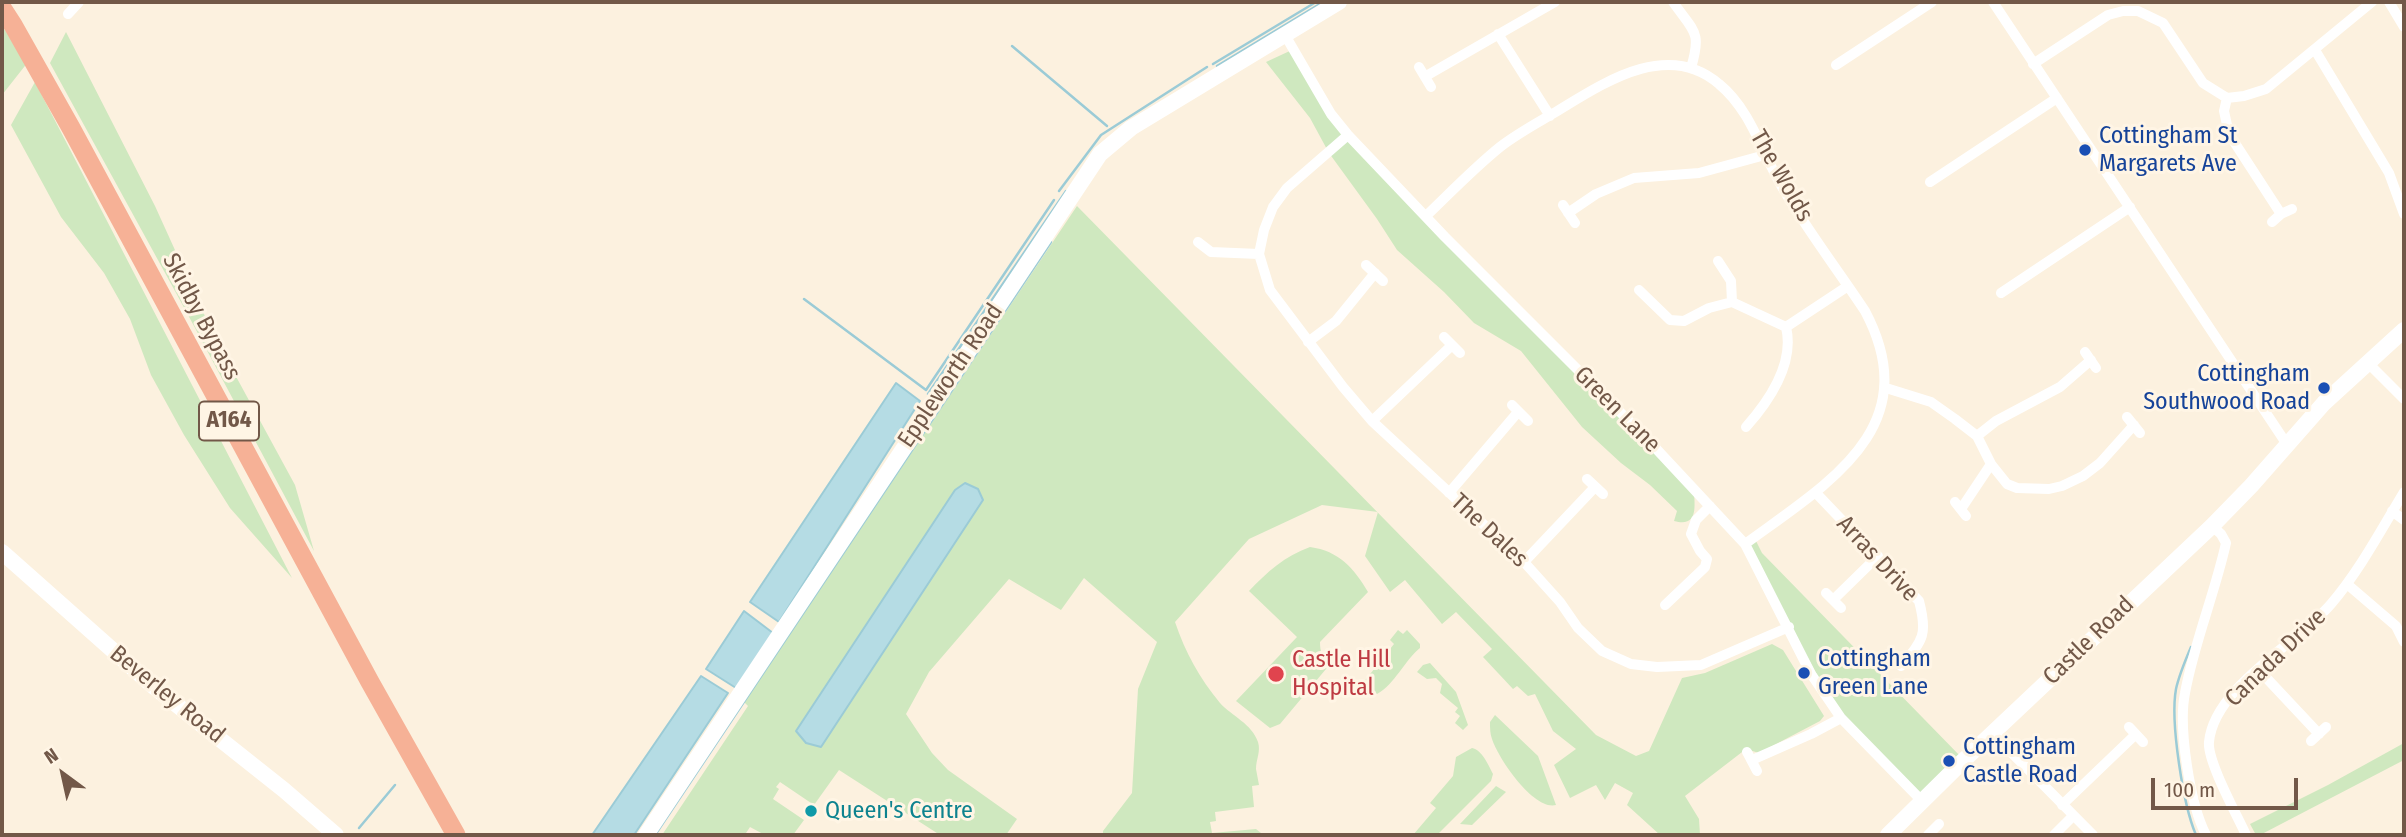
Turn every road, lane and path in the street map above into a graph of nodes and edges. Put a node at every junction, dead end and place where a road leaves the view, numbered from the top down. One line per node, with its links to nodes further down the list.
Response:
1 (79, 2): 10 (street)
2 (1339, 2): 13 (street, Eppleworth Road)
3 (1555, 2): 12 (street)
4 (1673, 2): 17 (street)
5 (1932, 2): 16 (street)
6 (1993, 2): 15 (street)
7 (2372, 2): 14 (street)
8 (2389, 2): 11 (street)
9 (2, 8): 83 (highway, Skidby Bypass / A164)
10 (68, 14)
11 (2404, 27)
12 (1498, 34): 18 (street); 21 (street)
13 (1285, 36): 22 (street, Green Lane); 84 (street, Eppleworth Road)
14 (2315, 50): 19 (street); 28 (street)
15 (2033, 64): 19 (street); 20 (street)
16 (1836, 65)
17 (1691, 68): 21 (street, The Wolds); 23 (street, The Wolds)
18 (1425, 76)
19 (2227, 97): 26 (street)
20 (2057, 98): 24 (street); 25 (street)
21 (1549, 116): 29 (street, The Wolds)
22 (1348, 135): 29 (street, Green Lane); 31 (street)
23 (1765, 155): 27 (street); 34 (street, The Wolds)
24 (1927, 184)
25 (2130, 207): 35 (street); 51 (street)
26 (2292, 209)
27 (1569, 214)
28 (2404, 214)
29 (1426, 216): 57 (street, Green Lane)
30 (1198, 242): 31 (street)
31 (1259, 254): 40 (street, The Dales)
32 (1718, 261): 37 (street)
33 (1366, 265): 40 (street)
34 (1848, 286): 38 (street); 44 (street, The Wolds)
35 (1998, 295)
36 (1642, 297): 37 (street)
37 (1732, 302): 38 (street)
38 (1786, 327): 46 (street)
39 (2404, 330): 43 (street, Castle Road)
40 (1308, 342): 47 (street, The Dales)
41 (1452, 345): 47 (street)
42 (2090, 360): 50 (street)
43 (2368, 364): 45 (street); 51 (street, Castle Road)
44 (1886, 388): 50 (street); 56 (street, The Wolds)
45 (2404, 399)
46 (1736, 420)
47 (1372, 421): 55 (street, The Dales)
48 (1528, 421): 55 (street)
49 (2134, 425): 52 (street)
50 (1977, 436): 52 (street)
51 (2286, 443): 61 (street, Castle Road)
52 (1991, 464): 58 (street)
53 (1595, 487): 65 (street)
54 (2404, 492): 59 (street, Canada Drive)
55 (1449, 493): 65 (street, The Dales)
56 (1816, 493): 62 (street, The Wolds); 64 (street, Arras Drive)
57 (1710, 506): 62 (street, Green Lane); 68 (street)
58 (1960, 509)
59 (2392, 512): 60 (street); 66 (street, Canada Drive)
60 (2404, 520)
61 (2212, 526): 74 (street, Castle Road); 89 (street)
62 (1745, 544): 69 (street, Green Lane)
63 (2, 552): 82 (street, Beverley Road)
64 (1878, 556): 67 (street); 71 (street, Arras Drive)
65 (1524, 562): 69 (street, The Dales)
66 (2347, 584): 70 (street); 72 (street, Canada Drive)
67 (1833, 600)
68 (1665, 605)
69 (1789, 627): 73 (street, Green Lane)
70 (2404, 642)
71 (1901, 666)
72 (2258, 668): 75 (street); 90 (street, Canada Drive)
73 (1841, 718): 77 (street); 78 (street, Green Lane)
74 (1992, 733): 78 (street, Castle Road); 79 (street)
75 (2319, 734)
76 (2136, 735): 79 (street)
77 (1752, 761)
78 (1923, 802): 85 (street, Castle Road)
79 (2062, 805): 80 (street)
80 (2073, 816): 87 (street); 88 (street)
81 (1939, 824): 86 (street)
82 (336, 835)
83 (456, 835)
84 (646, 835)
85 (1888, 835)
86 (1928, 835)
87 (2054, 835)
88 (2093, 835)
89 (2206, 835)
90 (2246, 835)

